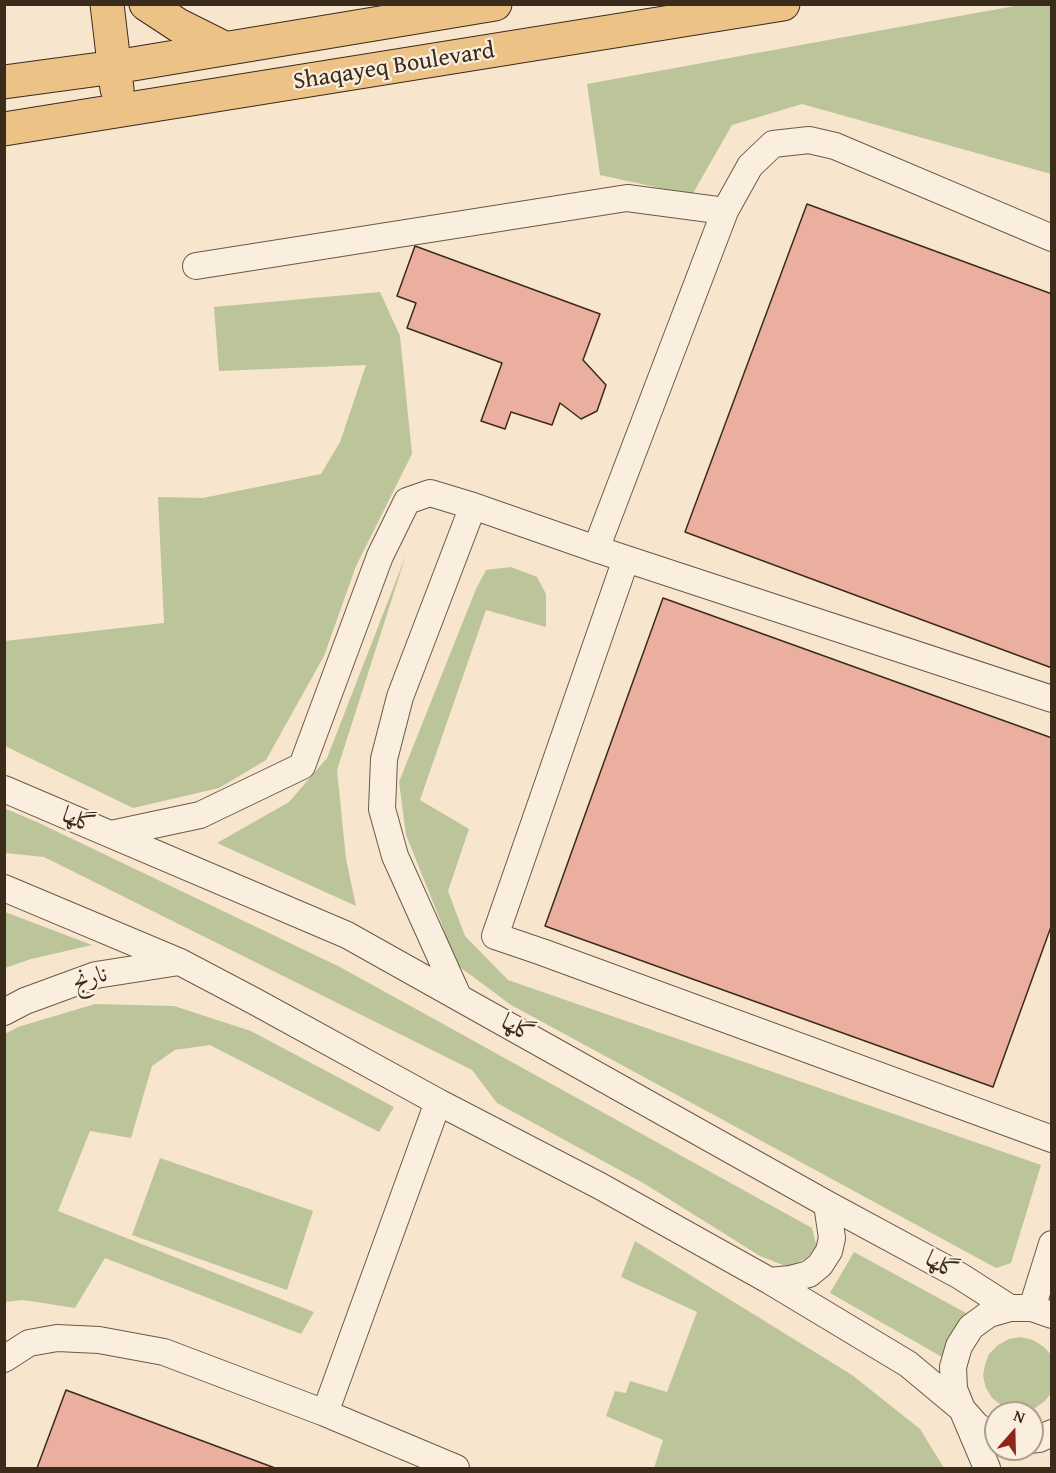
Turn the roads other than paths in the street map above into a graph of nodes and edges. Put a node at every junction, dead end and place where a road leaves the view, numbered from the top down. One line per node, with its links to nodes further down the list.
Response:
1 (107, 4): 6 (main road)
2 (146, 4): 5 (main road)
3 (495, 4): 5 (main road, Shaqayeq Boulevard)
4 (783, 4): 8 (main road, Shaqayeq Boulevard)
5 (224, 48): 6 (main road, Shaqayeq Boulevard)
6 (115, 67): 7 (main road, Shaqayeq Boulevard); 8 (main road)
7 (4, 82)
8 (119, 111): 9 (main road, Shaqayeq Boulevard)
9 (4, 129)
10 (725, 211): 11 (street); 12 (street); 14 (street)
11 (1052, 238)
12 (196, 266)
13 (473, 506): 14 (street); 18 (street); 21 (street)
14 (596, 549): 15 (street)
15 (626, 559): 16 (street); 24 (street)
16 (1052, 699)
17 (4, 789): 18 (street, گلها)
18 (111, 834): 21 (street, گلها)
19 (4, 888): 20 (street)
20 (180, 962): 22 (street, نارنج); 23 (street)
21 (458, 996): 25 (street, گلها)
22 (4, 1012)
23 (438, 1102): 27 (street); 31 (street)
24 (1052, 1139)
25 (827, 1204): 27 (street); 28 (street, گلها)
26 (1052, 1244): 28 (street)
27 (770, 1281): 30 (street)
28 (1031, 1310): 30 (street)
29 (4, 1359): 31 (street)
30 (962, 1409): 32 (street); 34 (street)
31 (325, 1413): 33 (street)
32 (984, 1430)
33 (456, 1468)
34 (987, 1468)

